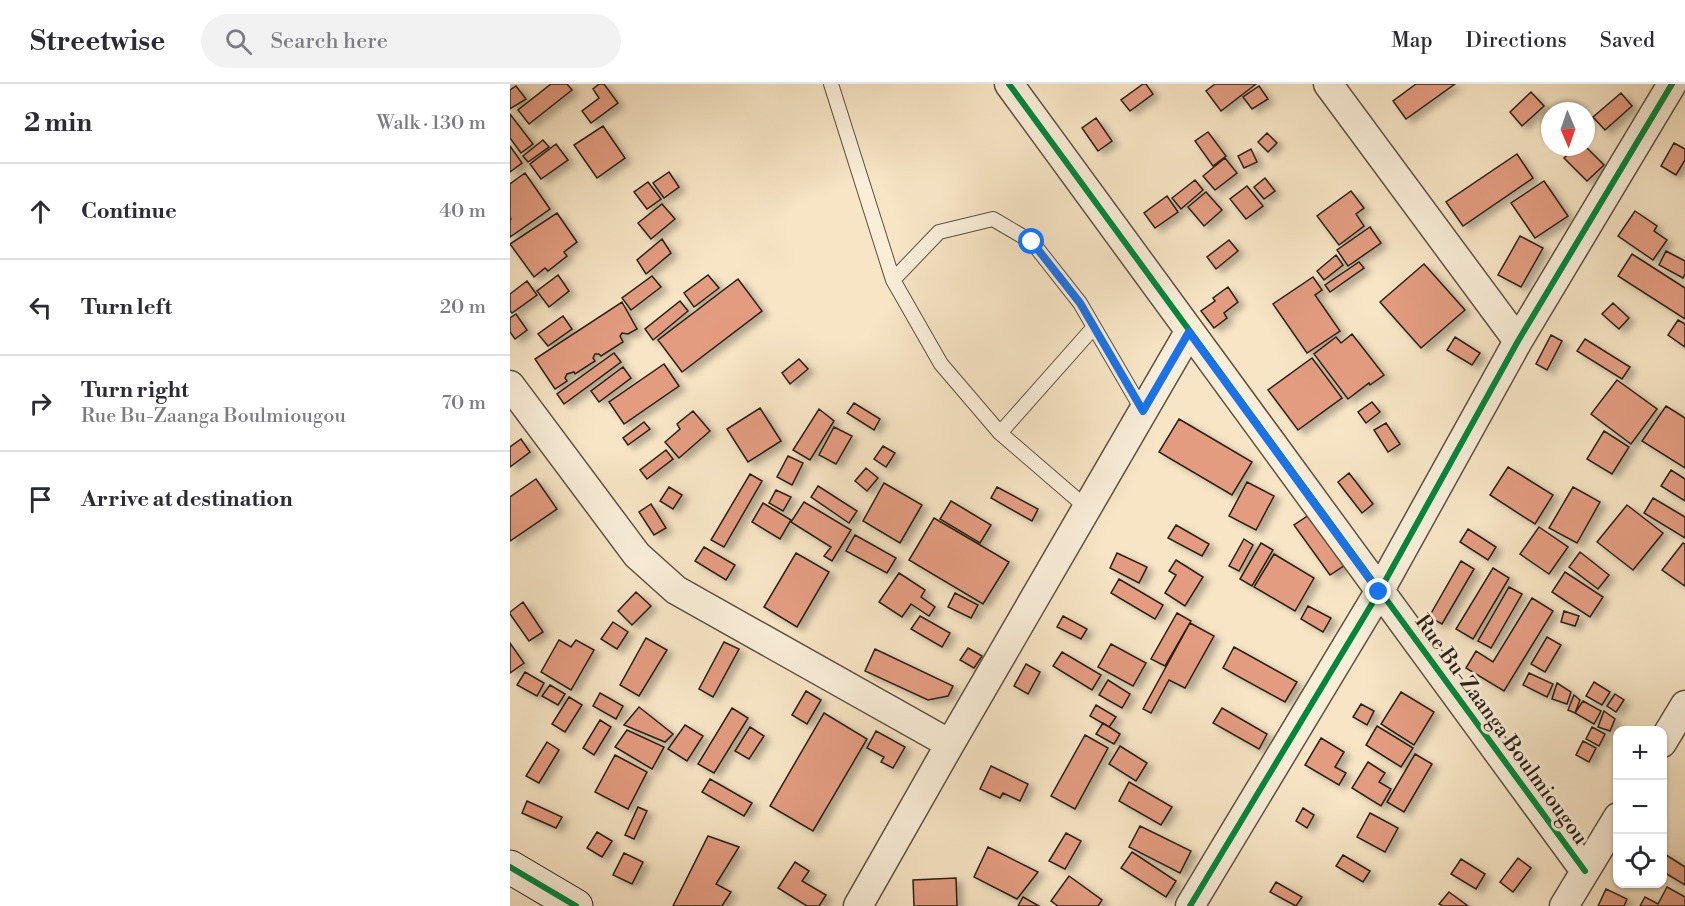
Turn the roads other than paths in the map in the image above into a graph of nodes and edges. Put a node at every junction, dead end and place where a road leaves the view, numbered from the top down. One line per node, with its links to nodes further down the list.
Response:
1 (831, 84): 5 (lane)
2 (1009, 84): 7 (street, Rue Bu-Zaanga Boulmiougou)
3 (1328, 84): 8 (street)
4 (1666, 87): 8 (street)
5 (893, 280): 6 (lane); 11 (lane)
6 (1094, 327): 10 (lane); 11 (lane)
7 (1189, 332): 10 (street); 13 (street, Rue Bu-Zaanga Boulmiougou)
8 (1518, 341): 13 (street)
9 (510, 385): 16 (street)
10 (1143, 411): 12 (street)
11 (1000, 433): 12 (lane)
12 (1087, 508): 16 (street)
13 (1379, 592): 19 (street, Rue Bu-Zaanga Boulmiougou); 22 (street)
14 (1685, 705): 15 (street)
15 (1667, 735)
16 (950, 744): 21 (street)
17 (1613, 824): 19 (street)
18 (510, 867): 20 (street)
19 (1585, 871): 23 (street)
20 (576, 906)
21 (858, 906)
22 (1190, 906)
23 (1564, 906)

